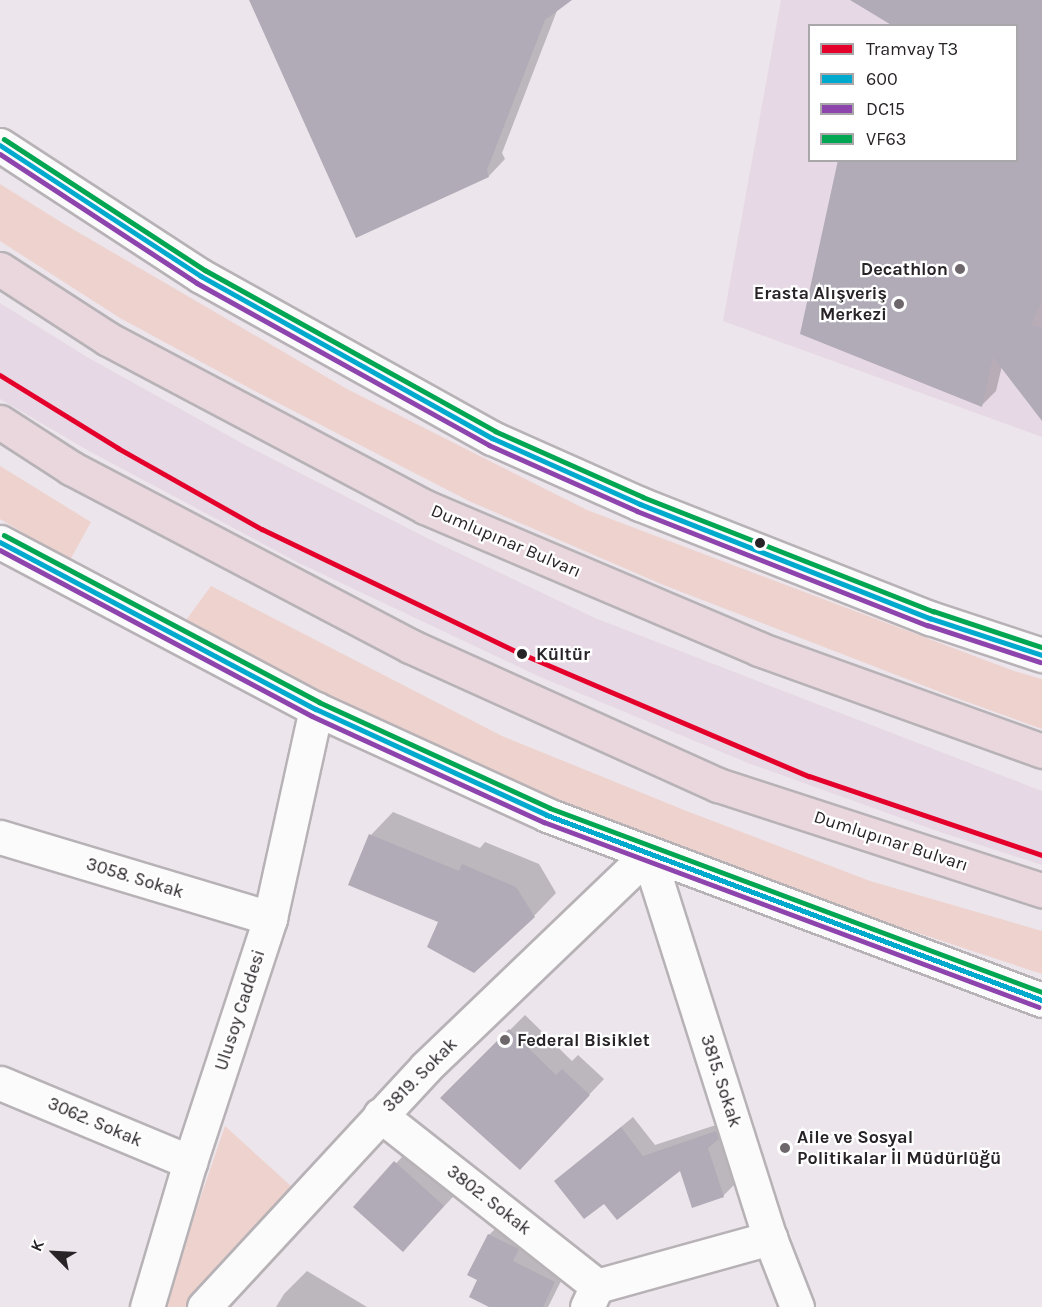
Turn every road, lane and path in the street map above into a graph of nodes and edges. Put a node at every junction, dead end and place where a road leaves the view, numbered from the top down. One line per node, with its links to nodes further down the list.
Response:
1 (0, 145): 5 (street)
2 (0, 268): 7 (highway, Dumlupınar Bulvarı)
3 (0, 422): 10 (highway, Dumlupınar Bulvarı)
4 (0, 542): 6 (street)
5 (1042, 655)
6 (316, 709): 9 (street); 11 (street, Ulusoy Caddesi)
7 (1042, 751)
8 (0, 837): 11 (street, 3058. Sokak)
9 (648, 854): 12 (street); 14 (street, 3819. Sokak); 16 (street, 3815. Sokak)
10 (1042, 890)
11 (270, 918): 15 (street, Ulusoy Caddesi)
12 (1042, 1000)
13 (0, 1083): 15 (street, 3062. Sokak)
14 (380, 1115): 17 (street, 3802. Sokak); 19 (street, 3819. Sokak)
15 (190, 1162): 18 (street, Ulusoy Caddesi)
16 (770, 1238): 17 (street); 20 (street, 3815. Sokak)
17 (592, 1297)
18 (147, 1307)
19 (204, 1307)
20 (797, 1307)

